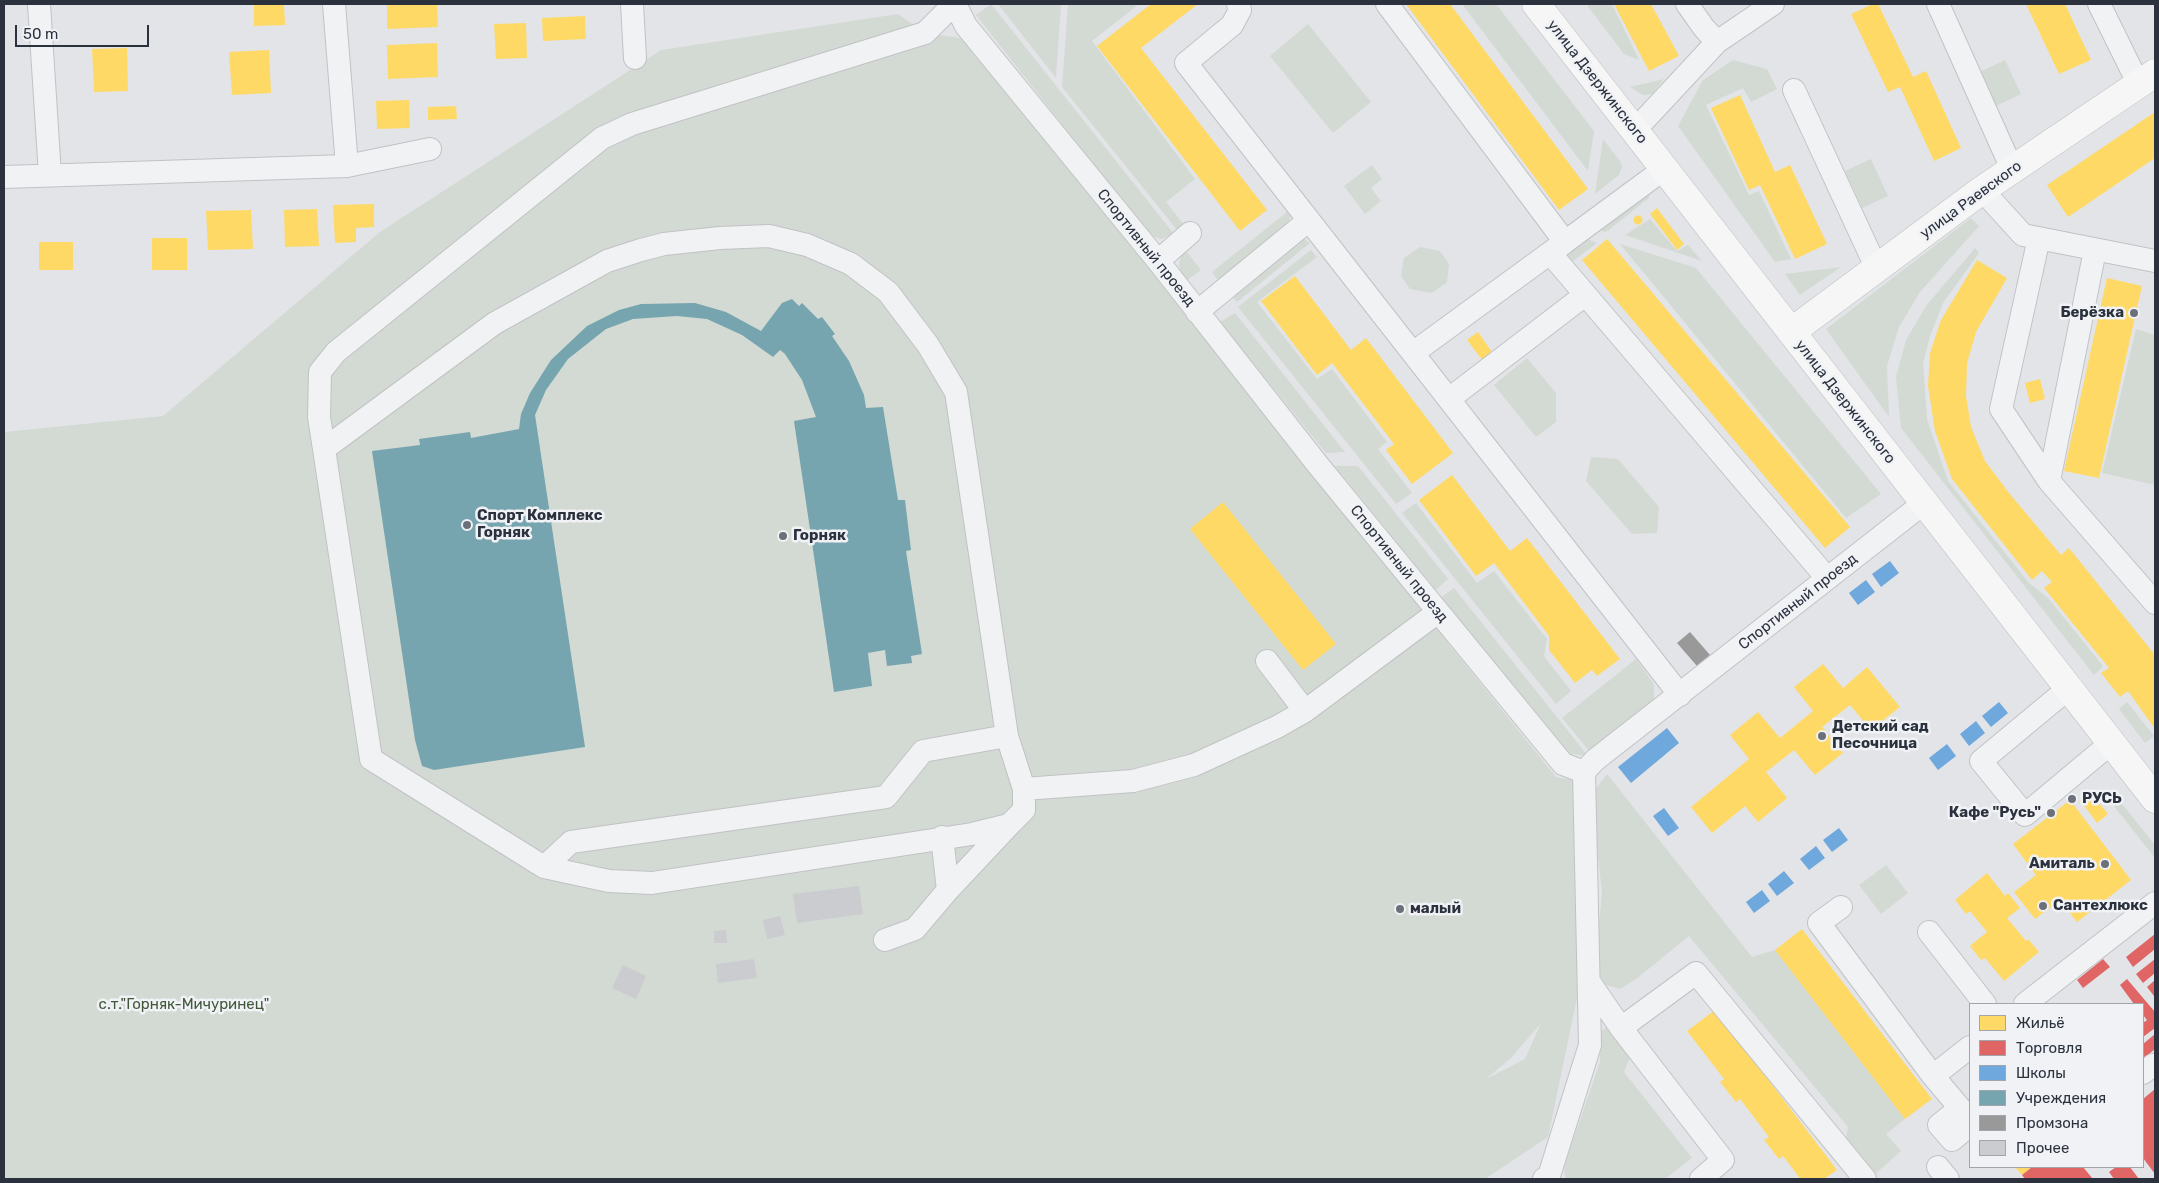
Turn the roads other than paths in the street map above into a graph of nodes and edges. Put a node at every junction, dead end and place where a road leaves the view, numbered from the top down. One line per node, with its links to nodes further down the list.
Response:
1 (39, 4): 21 (street)
2 (334, 4): 18 (street)
3 (632, 4): 13 (street)
4 (954, 4): 29 (street, Спортивный проезд); 37 (street)
5 (1238, 4): 24 (street)
6 (1387, 4): 27 (street)
7 (1536, 4): 16 (main road, улица Дзержинского)
8 (1687, 4): 12 (street)
9 (1773, 4): 12 (street)
10 (1938, 4): 20 (street)
11 (2099, 4): 14 (street)
12 (1717, 42): 16 (street)
13 (635, 58)
14 (2147, 79): 20 (main road, улица Раевского)
15 (1794, 90): 31 (street)
16 (1635, 130): 19 (main road, улица Дзержинского)
17 (430, 149): 18 (street)
18 (346, 166): 21 (street)
19 (1664, 169): 27 (street); 34 (main road, улица Дзержинского)
20 (2012, 169): 23 (main road, улица Раевского)
21 (50, 175): 22 (street)
22 (4, 177)
23 (1982, 190): 26 (street); 31 (main road, улица Раевского)
24 (1309, 220): 33 (street); 35 (street)
25 (1190, 233): 29 (street)
26 (2039, 238): 28 (street); 38 (street)
27 (1558, 248): 32 (street); 35 (street)
28 (2095, 250): 30 (street); 38 (street)
29 (1158, 261): 33 (street, Спортивный проезд)
30 (2155, 261)
31 (1877, 269): 34 (main road, улица Раевского)
32 (1585, 295): 36 (street); 40 (street)
33 (1197, 312): 42 (street, Спортивный проезд)
34 (1791, 332): 39 (main road, улица Дзержинского)
35 (1413, 353): 36 (street)
36 (1449, 399): 45 (street)
37 (324, 449): 47 (street); 54 (street)
38 (2049, 481): 41 (street)
39 (1924, 503): 40 (street, Спортивный проезд); 44 (main road, улица Дзержинского)
40 (1827, 578): 45 (street, Спортивный проезд)
41 (2155, 604)
42 (1438, 612): 46 (street); 49 (street, Спортивный проезд)
43 (1268, 660): 46 (street)
44 (2068, 688): 48 (main road, улица Дзержинского); 48 (street)
45 (1680, 695): 49 (street, Спортивный проезд)
46 (1305, 711): 50 (street)
47 (1007, 736): 50 (street); 54 (street)
48 (2112, 743): 51 (main road, улица Дзержинского)
49 (1584, 772): 60 (street)
50 (1024, 790): 52 (street)
51 (2154, 796)
52 (1009, 825): 53 (street); 55 (street)
53 (942, 837): 54 (street); 55 (street)
54 (544, 868)
55 (948, 890): 59 (street)
56 (2155, 903): 62 (street)
57 (1842, 907): 65 (street)
58 (1929, 932): 61 (street)
59 (885, 940)
60 (1590, 983): 63 (street); 67 (street)
61 (1984, 1003)
62 (2026, 1003)
63 (1621, 1028): 68 (street); 69 (street)
64 (1969, 1048): 65 (street)
65 (1933, 1076): 66 (street)
66 (1969, 1126)
67 (1548, 1178)
68 (1701, 1179)
69 (1865, 1179)

